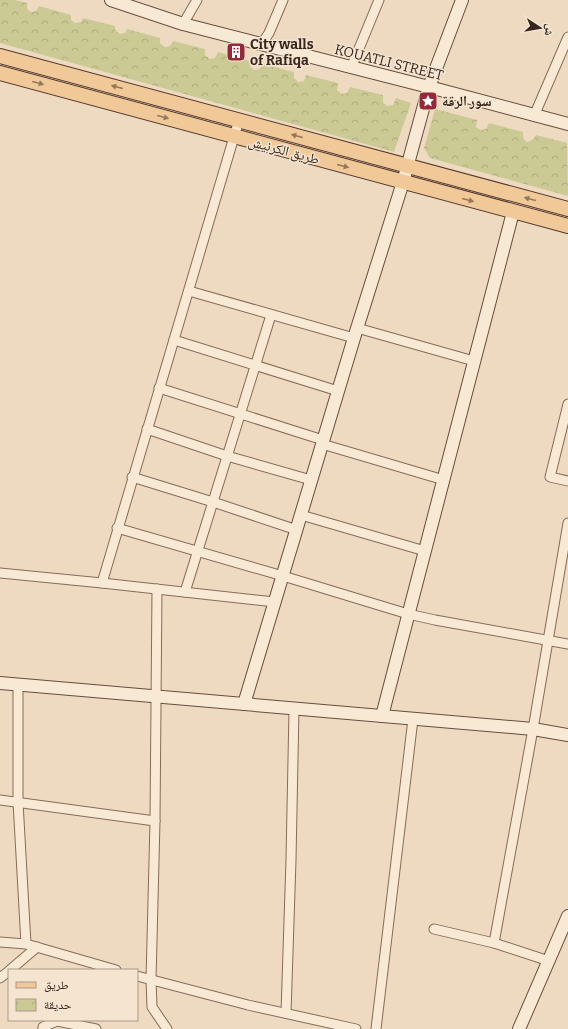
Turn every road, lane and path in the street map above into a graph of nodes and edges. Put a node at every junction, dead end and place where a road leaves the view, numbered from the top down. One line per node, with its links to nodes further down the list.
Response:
1 (111, 0): 6 (street, KOUATLI STREET)
2 (197, 0): 6 (street)
3 (282, 0): 8 (street)
4 (379, 0): 10 (street)
5 (462, 0): 12 (street)
6 (184, 24): 8 (street, KOUATLI STREET)
7 (568, 37): 13 (street)
8 (261, 45): 10 (street, KOUATLI STREET)
9 (0, 56): 14 (main road, طريق الكرنيش, one-way to 9)
10 (351, 68): 12 (street, KOUATLI STREET)
11 (0, 73): 16 (main road, طريق الكرنيش, one-way to 16)
12 (429, 87): 13 (street, KOUATLI STREET); 17 (street)
13 (534, 116): 15 (street, KOUATLI STREET)
14 (239, 120): 16 (street); 17 (main road, طريق الكرنيش, one-way to 14)
15 (568, 124)
16 (233, 137): 18 (main road, طريق الكرنيش, one-way to 18); 22 (street)
17 (407, 166): 18 (street); 19 (main road, طريق الكرنيش, one-way to 17)
18 (403, 182): 20 (main road, طريق الكرنيش, one-way to 20); 24 (street)
19 (568, 209)
20 (513, 212): 21 (main road, طريق الكرنيش); 26 (street)
21 (568, 226)
22 (189, 291): 23 (street); 25 (street)
23 (271, 315): 24 (street); 27 (street)
24 (355, 333): 26 (street); 29 (street)
25 (174, 340): 27 (street); 28 (street)
26 (474, 361): 37 (street)
27 (256, 365): 29 (street); 31 (street)
28 (159, 388): 31 (street); 32 (street)
29 (338, 391): 33 (street)
30 (568, 404): 38 (street)
31 (241, 414): 33 (street); 34 (street)
32 (147, 429): 34 (street); 35 (street)
33 (323, 442): 36 (street); 37 (street)
34 (227, 456): 36 (street); 39 (street)
35 (132, 477): 39 (street); 42 (street)
36 (311, 480): 40 (street)
37 (444, 480): 45 (street)
38 (568, 481)
39 (213, 502): 43 (street); 44 (street)
40 (301, 515): 43 (street); 45 (street)
41 (568, 523): 53 (street)
42 (118, 528): 44 (street); 48 (street)
43 (297, 530): 47 (street)
44 (198, 551): 47 (street); 50 (street)
45 (425, 551): 52 (street)
46 (0, 573): 48 (street)
47 (283, 576): 51 (street); 52 (street)
48 (102, 583): 49 (street)
49 (157, 589): 50 (street); 57 (street)
50 (185, 592): 51 (street)
51 (275, 602): 58 (street)
52 (408, 614): 53 (street); 60 (street)
53 (548, 640): 54 (street); 62 (street)
54 (568, 644)
55 (0, 683): 56 (street)
56 (18, 684): 57 (street); 65 (street)
57 (156, 696): 58 (street); 66 (street)
58 (244, 704): 59 (street)
59 (294, 708): 60 (street); 80 (street)
60 (382, 716): 61 (street)
61 (412, 719): 62 (street); 85 (street)
62 (533, 729): 63 (street); 70 (street)
63 (568, 735)
64 (0, 800): 65 (street)
65 (18, 802): 66 (street); 71 (street)
66 (155, 821): 79 (street)
67 (568, 916): 73 (street)
68 (434, 929): 70 (street)
69 (0, 942): 71 (street)
70 (494, 943): 73 (street)
71 (26, 944): 72 (street)
72 (37, 947): 74 (street); 75 (street)
73 (549, 961): 86 (street)
74 (10, 969)
75 (113, 969)
76 (8, 971): 78 (street)
77 (138, 976): 79 (street)
78 (0, 978)
79 (151, 980): 80 (street); 83 (street)
80 (286, 1013): 84 (street)
81 (43, 1029): 82 (street)
82 (96, 1029)
83 (166, 1029)
84 (356, 1029)
85 (376, 1029)
86 (519, 1029)

